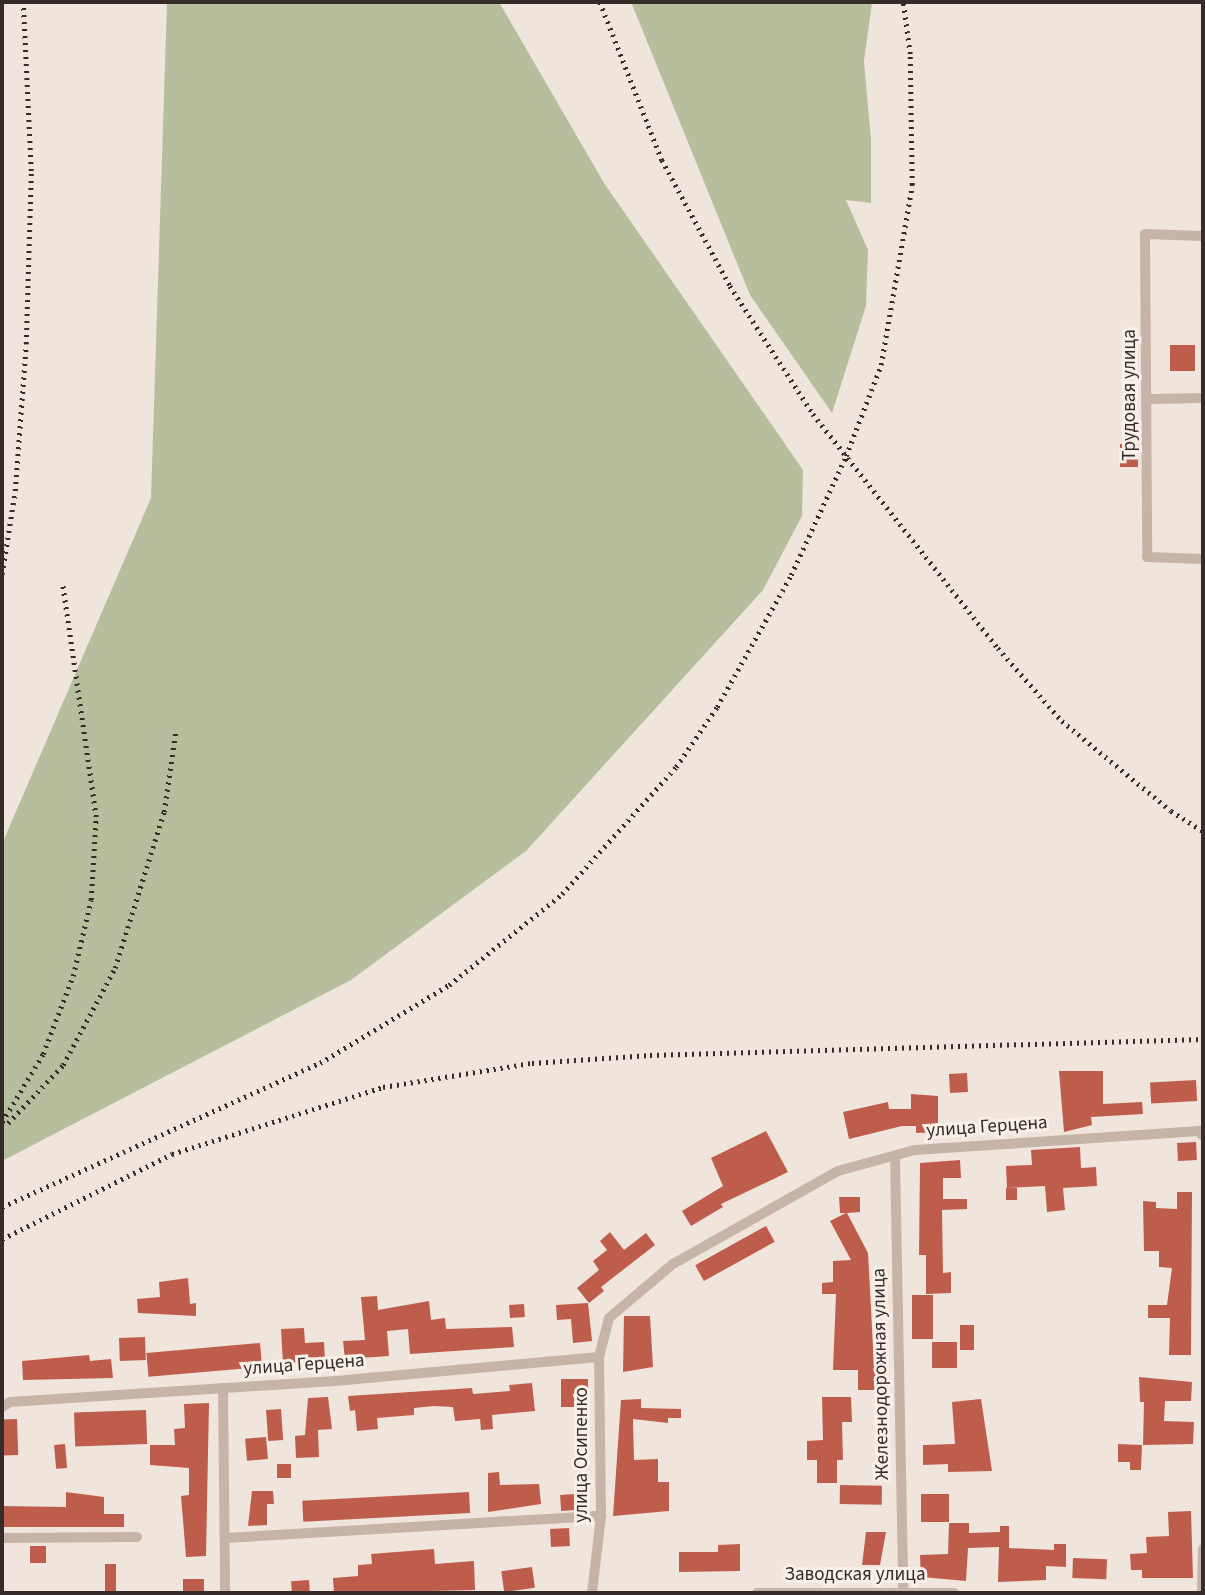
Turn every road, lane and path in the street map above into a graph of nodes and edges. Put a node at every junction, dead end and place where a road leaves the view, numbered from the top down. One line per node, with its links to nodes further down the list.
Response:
1 (1203, 236): 3 (street, Трудовая улица)
2 (1203, 398): 3 (street)
3 (1150, 399): 4 (street, Трудовая улица)
4 (1203, 559)
5 (1203, 1136): 6 (street, улица Герцена)
6 (895, 1157): 7 (street, улица Герцена); 16 (street, Железнодорожная улица)
7 (609, 1318): 8 (street, улица Осипенко)
8 (599, 1357): 9 (street, улица Герцена); 11 (street, улица Осипенко)
9 (223, 1388): 10 (street, улица Герцена); 14 (street)
10 (6, 1404)
11 (601, 1516): 14 (street); 18 (street, улица Осипенко)
12 (137, 1536): 13 (street)
13 (2, 1538)
14 (226, 1538): 17 (street)
15 (1203, 1549): 21 (street)
16 (903, 1591): 19 (street, Заводская улица); 20 (street, Заводская улица)
17 (225, 1593)
18 (592, 1593)
19 (757, 1593)
20 (954, 1593)
21 (1202, 1593)

